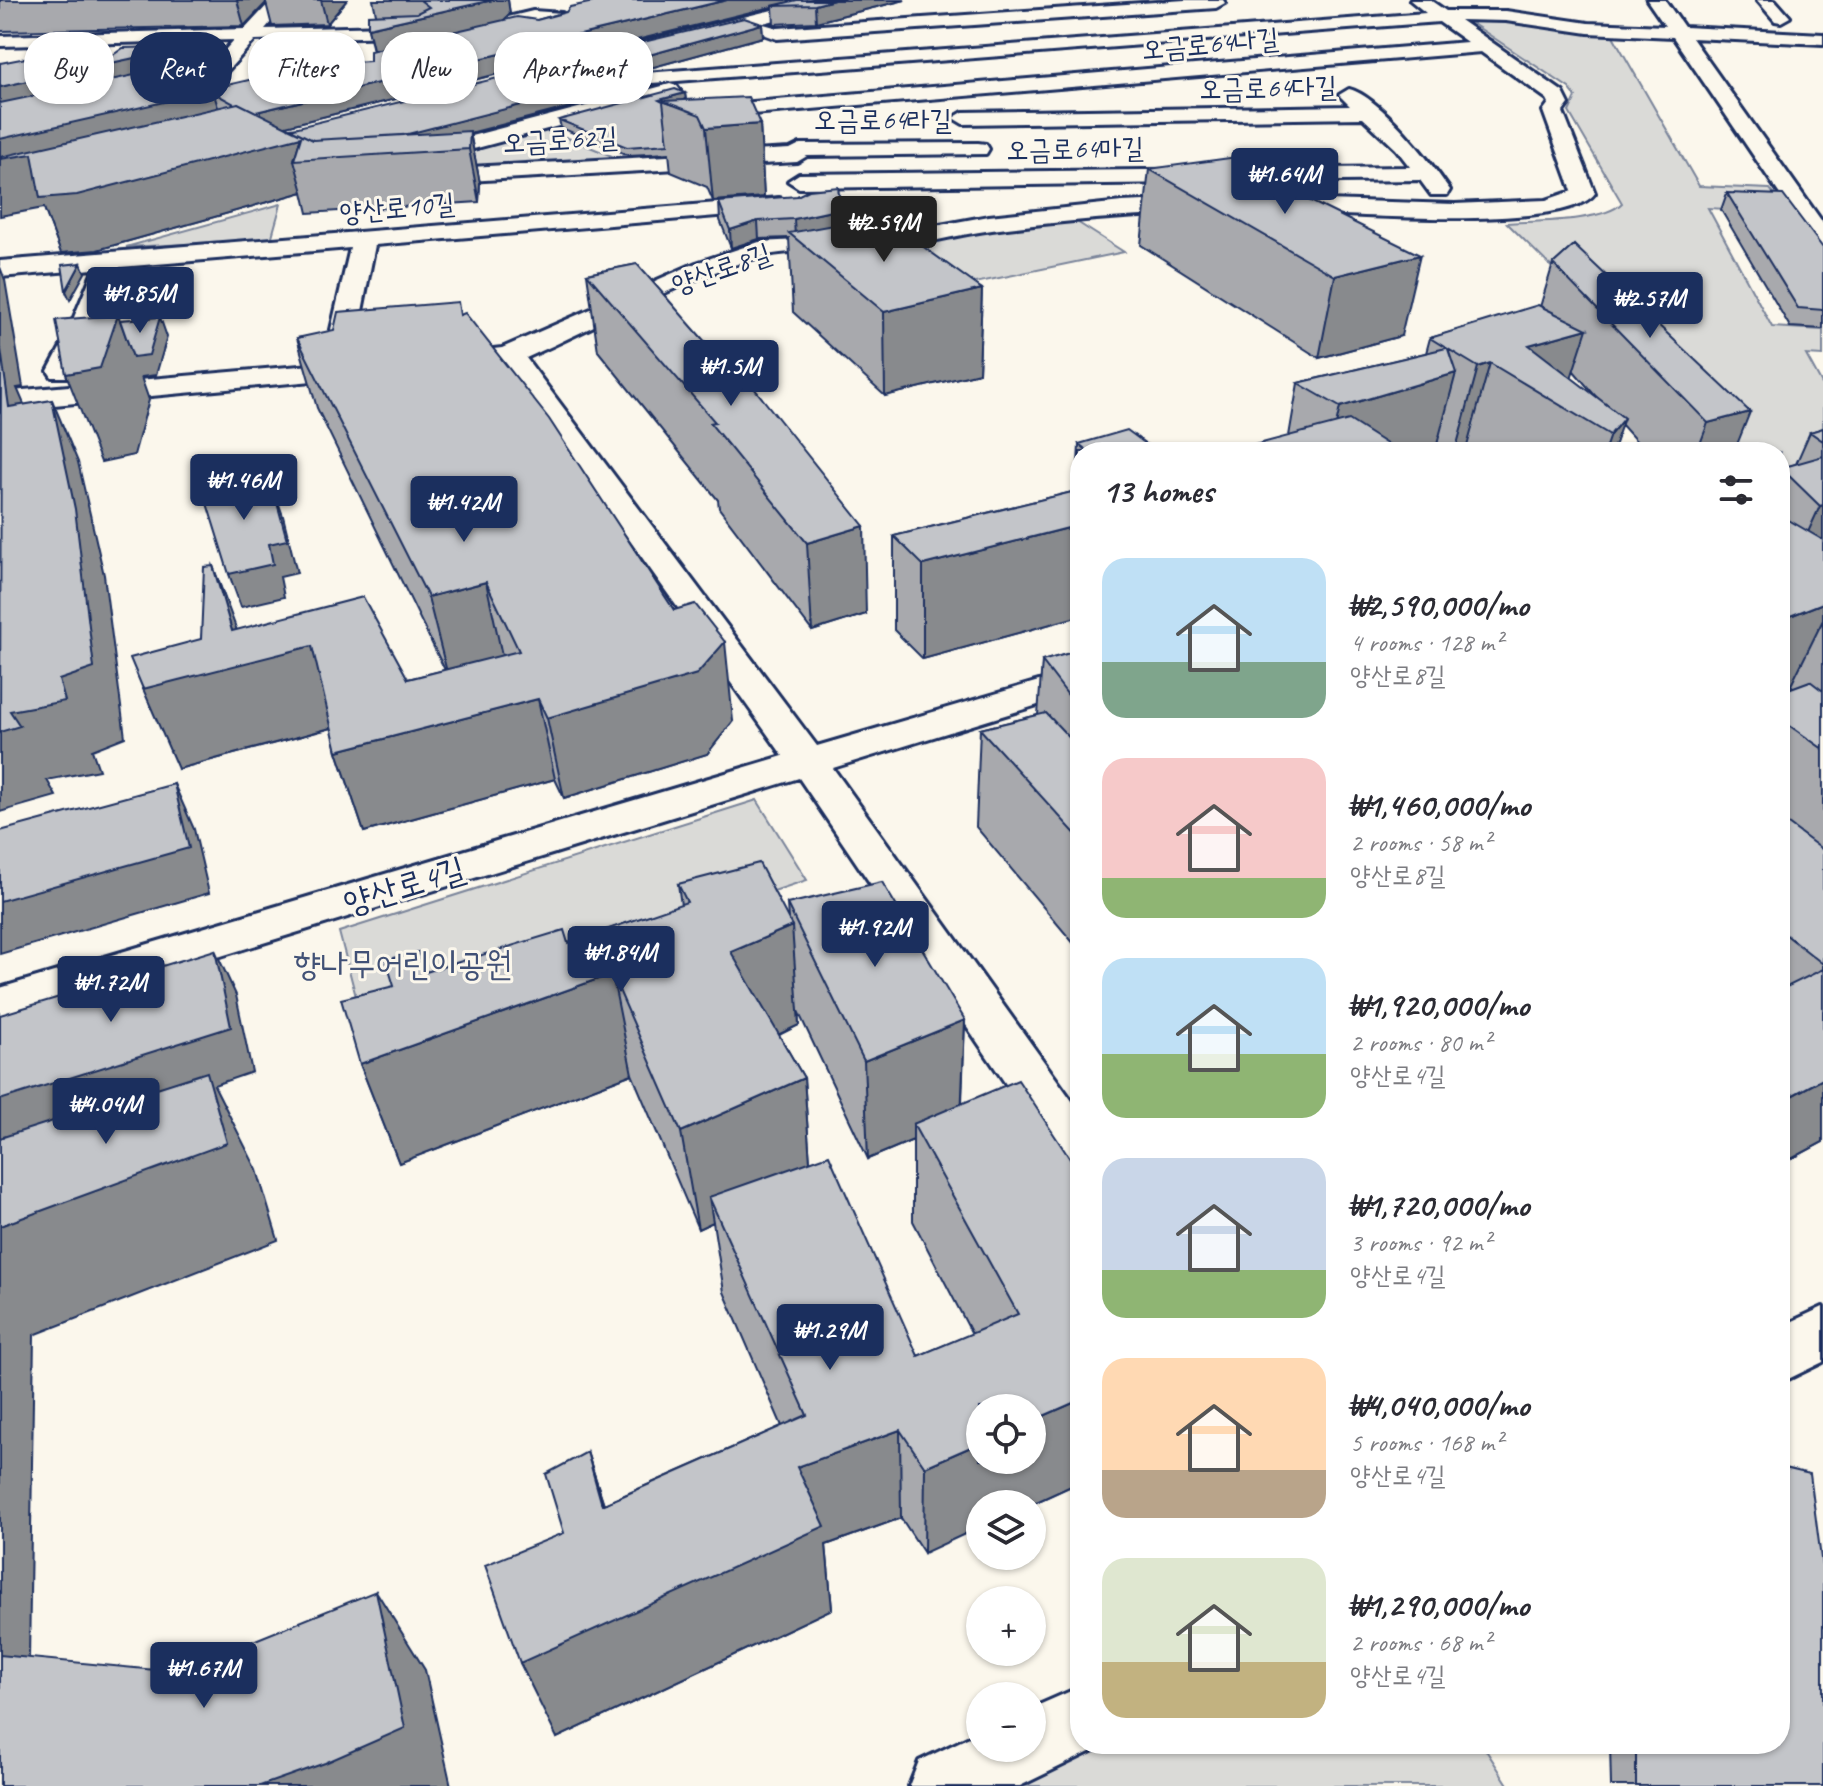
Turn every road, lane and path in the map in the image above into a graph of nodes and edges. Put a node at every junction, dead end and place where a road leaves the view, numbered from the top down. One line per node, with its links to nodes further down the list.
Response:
1 (281, 0): 15 (street)
2 (834, 0): 11 (street)
3 (1419, 0): 8 (street)
4 (1766, 0): 9 (street)
5 (1215, 1): 12 (street); 14 (street)
6 (1661, 6): 7 (street); 17 (street)
7 (1695, 13)
8 (1441, 16): 14 (street); 17 (street); 23 (street)
9 (1752, 16)
10 (540, 19): 13 (street); 16 (street)
11 (742, 23): 12 (street); 20 (street)
12 (891, 25): 24 (street)
13 (487, 31)
14 (1259, 31): 24 (street); 28 (street)
15 (253, 32)
16 (561, 32)
17 (1681, 32): 21 (street); 25 (street)
18 (248, 37): 22 (street)
19 (248, 38): 27 (street)
20 (653, 38)
21 (1823, 39)
22 (0, 41)
23 (1485, 46): 28 (street, 오금로64나길); 53 (street, 양산로8길)
24 (915, 57): 29 (street); 32 (street)
25 (1697, 57): 26 (street); 50 (street)
26 (1727, 59)
27 (232, 61)
28 (1306, 63): 32 (street, 오금로64나길); 35 (street)
29 (653, 77)
30 (653, 83): 31 (street)
31 (670, 90): 34 (street); 45 (street, 오금로62길)
32 (941, 93): 34 (street, 오금로64나길); 37 (street)
33 (185, 104): 39 (street)
34 (718, 111): 40 (street)
35 (1372, 112): 36 (street, 오금로64다길); 41 (street)
36 (1164, 117): 37 (street, 오금로64다길); 47 (street, 오금로64다길)
37 (950, 118): 43 (street)
38 (820, 124): 40 (street)
39 (225, 129)
40 (766, 130): 45 (street)
41 (1404, 144): 42 (street); 46 (street)
42 (1374, 145)
43 (966, 149): 44 (street, 오금로64라길); 45 (street, 오금로64라길); 48 (street, 오금로64라길)
44 (996, 149)
45 (798, 152): 49 (street)
46 (1427, 173): 47 (street, 오금로64마길); 53 (street)
47 (1188, 176): 48 (street, 오금로64마길); 52 (street, 오금로64마길)
48 (964, 179): 49 (street, 오금로64마길); 54 (street, 오금로64마길)
49 (799, 192): 55 (street, 양산로10길)
50 (1796, 201): 51 (street); 56 (street)
51 (1823, 202)
52 (1196, 204): 53 (street, 양산로8길); 54 (street, 양산로8길)
53 (1455, 211)
54 (962, 228): 59 (street, 양산로8길)
55 (364, 240): 57 (street, 양산로10길); 60 (street)
56 (1823, 240)
57 (110, 259): 58 (street, 양산로10길); 61 (street)
58 (0, 269)
59 (507, 356): 60 (street, 양산로8길); 64 (street)
60 (336, 371): 61 (street, 양산로8길)
61 (47, 397): 62 (street, 양산로8길)
62 (0, 401)
63 (1070, 683): 64 (street, 양산로4길)
64 (809, 763): 65 (street, 양산로4길); 66 (street)
65 (0, 1006)
66 (1070, 1138)
67 (1823, 1333): 68 (street)
68 (1790, 1351)
69 (1070, 1726): 70 (street)
70 (1046, 1737)
71 (994, 1762): 72 (street)
72 (944, 1786)

